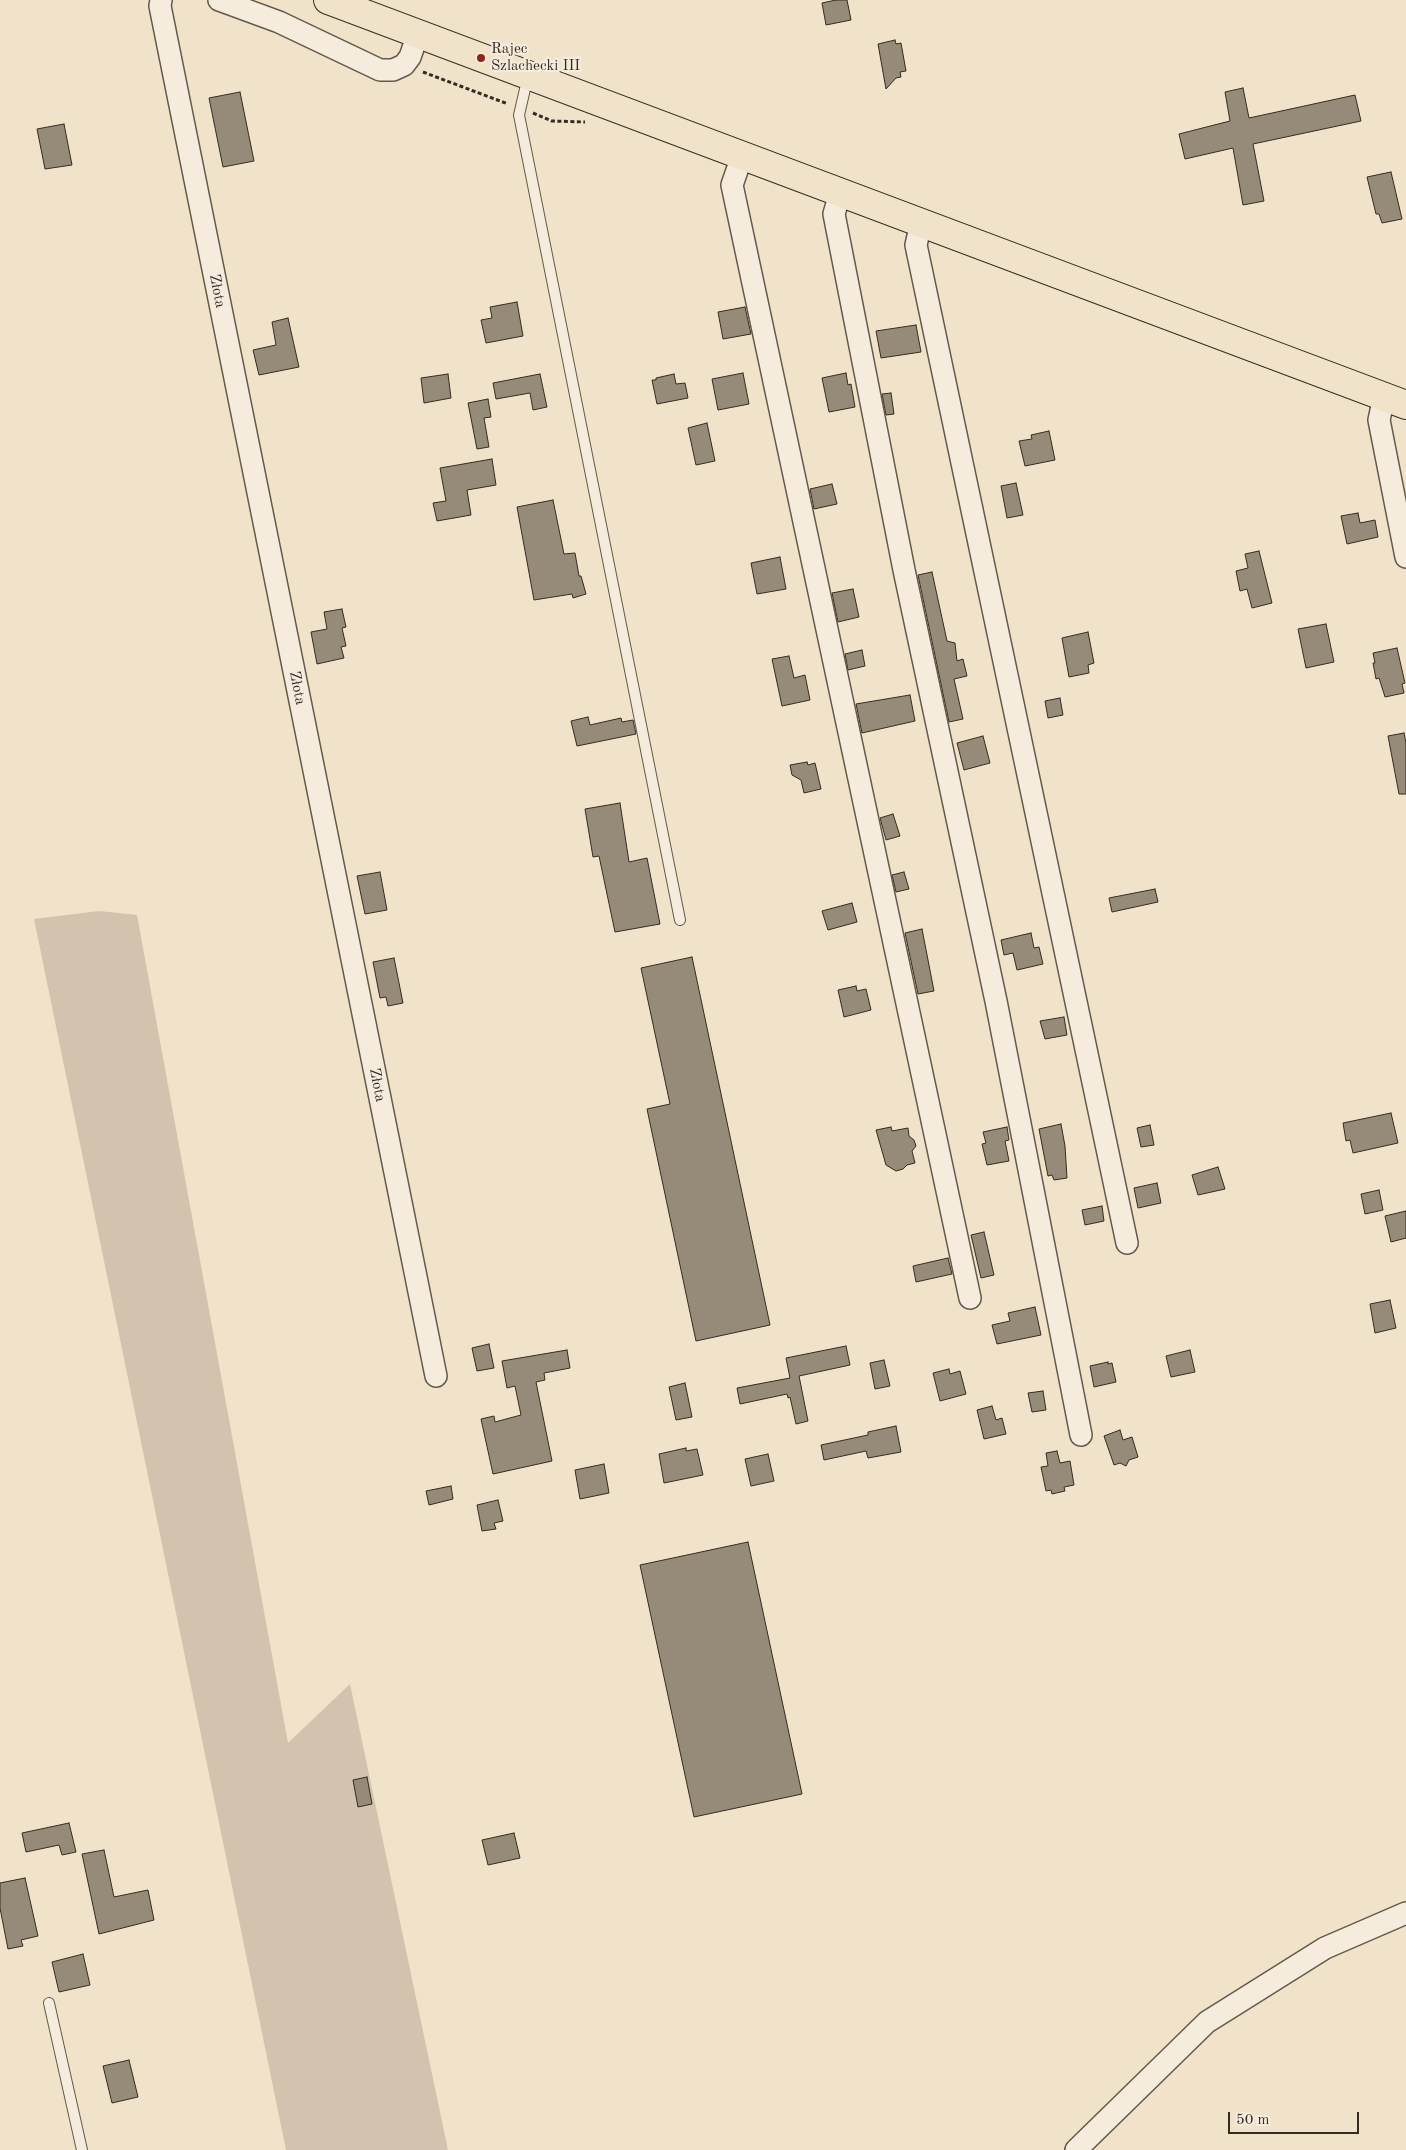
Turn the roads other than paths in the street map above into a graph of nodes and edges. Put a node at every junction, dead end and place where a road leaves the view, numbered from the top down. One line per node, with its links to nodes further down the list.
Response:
1 (161, 0): 14 (street, Złota)
2 (219, 0): 4 (street)
3 (328, 0): 4 (main road)
4 (418, 34): 5 (main road)
5 (528, 75): 6 (main road); 11 (lane)
6 (742, 156): 7 (main road); 13 (street)
7 (840, 193): 8 (main road); 15 (street)
8 (921, 223): 9 (main road); 12 (street)
9 (1395, 401): 10 (street)
10 (1406, 557)
11 (680, 920)
12 (1127, 1244)
13 (970, 1298)
14 (436, 1376)
15 (1081, 1435)
16 (1406, 1913): 19 (street)
17 (49, 2003): 18 (lane)
18 (82, 2150)
19 (1076, 2150)

